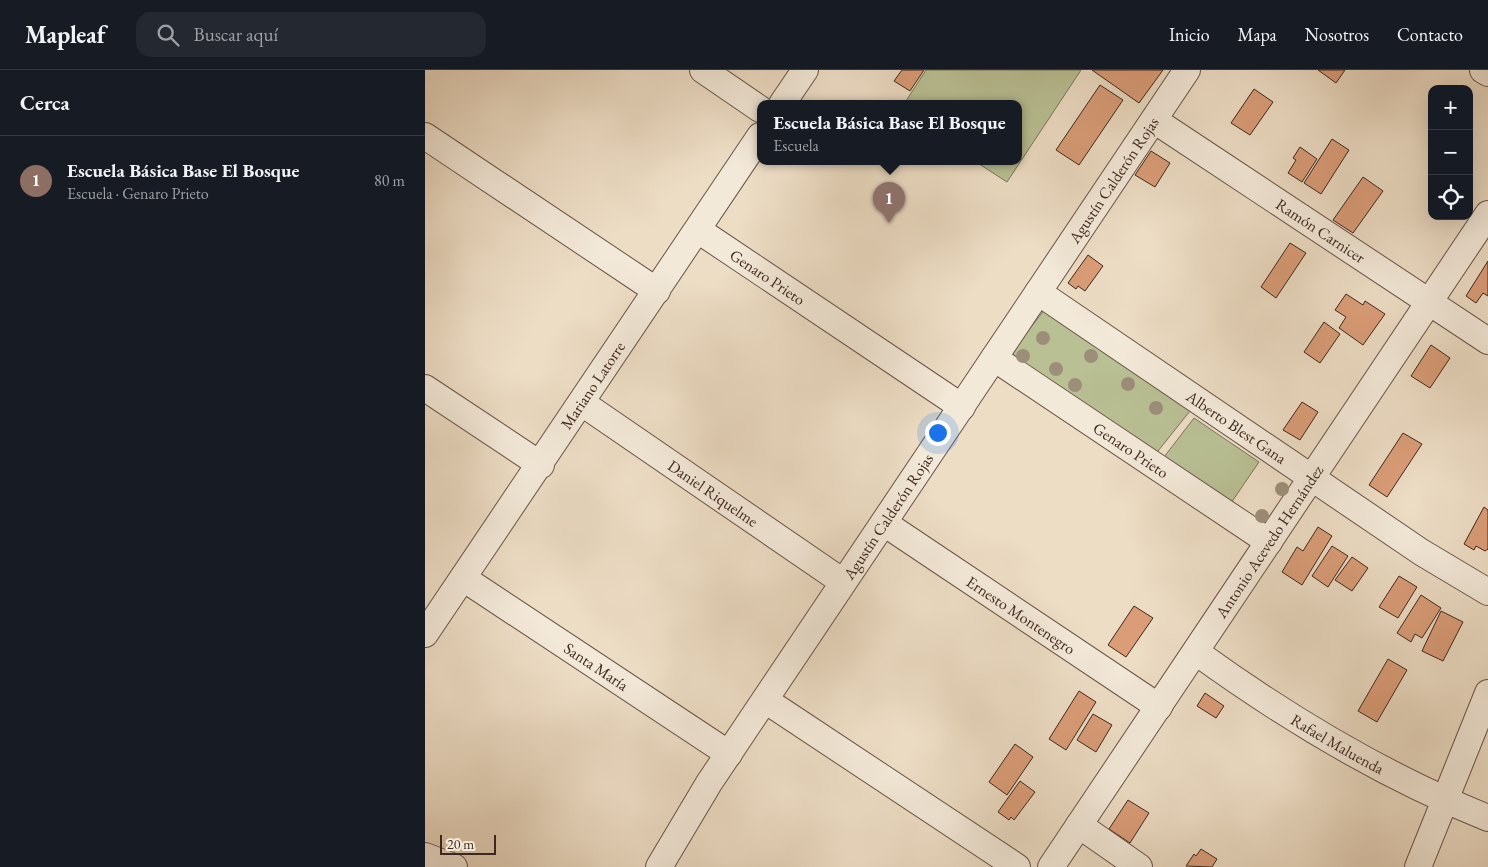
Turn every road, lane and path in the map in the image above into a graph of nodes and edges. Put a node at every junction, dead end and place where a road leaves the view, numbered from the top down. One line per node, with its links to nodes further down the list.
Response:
1 (703, 70): 7 (street)
2 (805, 70): 6 (street)
3 (1187, 70): 8 (street, Agustín Calderón Rojas)
4 (1483, 70): 5 (street)
5 (1488, 73)
6 (785, 100)
7 (757, 107)
8 (1154, 120): 14 (street, Agustín Calderón Rojas); 15 (street, Ramón Carnicer)
9 (425, 136): 13 (street)
10 (757, 141): 12 (street, Mariano Latorre)
11 (1488, 214): 15 (street, Antonio Acevedo Hernández)
12 (698, 230): 13 (street, Mariano Latorre); 20 (street, Genaro Prieto)
13 (657, 291): 19 (street, Mariano Latorre)
14 (1038, 292): 17 (street, Agustín Calderón Rojas); 22 (street, Alberto Blest Gana)
15 (1429, 303): 16 (street, Ramón Carnicer); 22 (street, Antonio Acevedo Hernández)
16 (1488, 341)
17 (994, 358): 20 (street, Agustín Calderón Rojas); 24 (street, Genaro Prieto)
18 (425, 388): 21 (street)
19 (582, 403): 21 (street, Mariano Latorre); 26 (street, Daniel Riquelme)
20 (961, 407): 23 (street, Agustín Calderón Rojas)
21 (541, 464): 25 (street, Mariano Latorre)
22 (1313, 477): 24 (street, Antonio Acevedo Hernández); 27 (street, Alberto Blest Gana)
23 (883, 523): 26 (street, Agustín Calderón Rojas); 32 (street, Ernesto Montenegro)
24 (1269, 542): 29 (street, Antonio Acevedo Hernández)
25 (463, 578): 28 (street, Mariano Latorre); 33 (street, Santa María)
26 (843, 582): 31 (street, Agustín Calderón Rojas)
27 (1488, 592)
28 (425, 634)
29 (1196, 652): 32 (street, Antonio Acevedo Hernández); 34 (street, Rafael Maluenda)
30 (1488, 693): 34 (street)
31 (765, 700): 33 (street, Agustín Calderón Rojas); 40 (street)
32 (1159, 707): 36 (street, Antonio Acevedo Hernández)
33 (729, 754): 39 (street, Agustín Calderón Rojas)
34 (1445, 800): 35 (street, Rafael Maluenda); 43 (street)
35 (1488, 818)
36 (1079, 825): 41 (street, Antonio Acevedo Hernández); 42 (street)
37 (425, 856): 38 (street)
38 (454, 867)
39 (659, 867)
40 (1017, 867)
41 (1051, 867)
42 (1139, 867)
43 (1418, 867)

